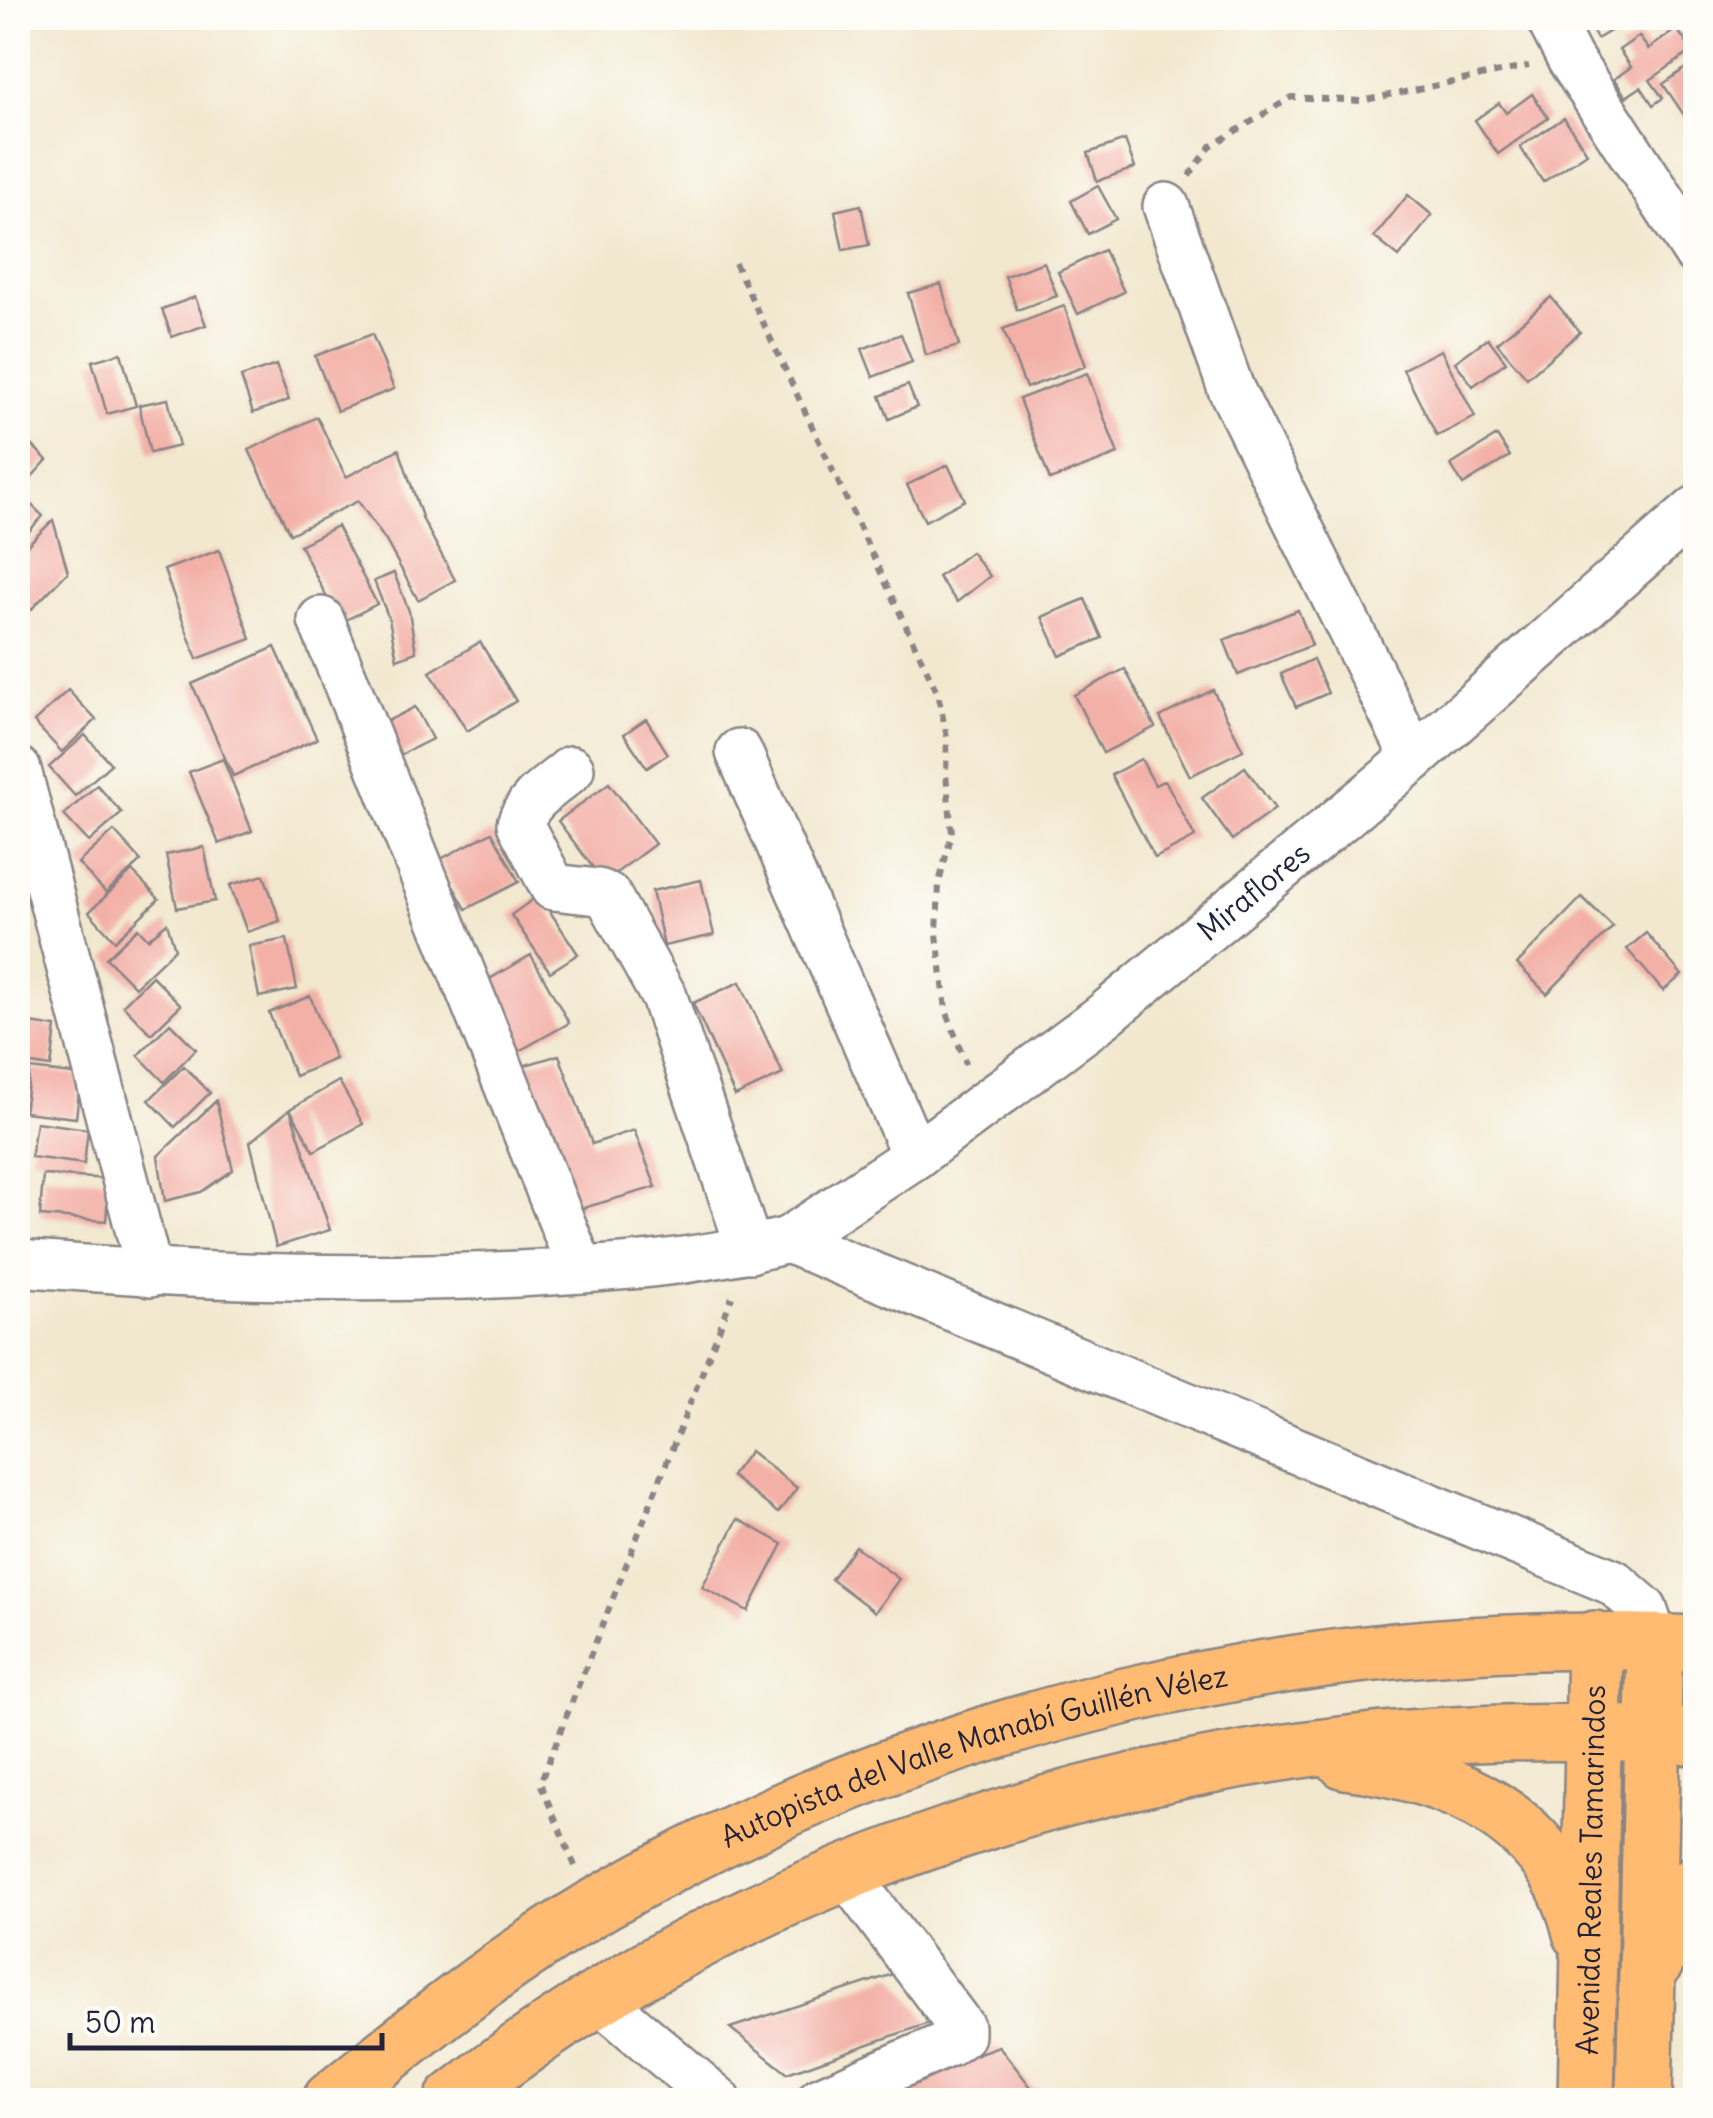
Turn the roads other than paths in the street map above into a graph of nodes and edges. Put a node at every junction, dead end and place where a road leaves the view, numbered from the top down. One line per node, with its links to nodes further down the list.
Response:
1 (1549, 18): 3 (street)
2 (1166, 206): 7 (street)
3 (1696, 252)
4 (1696, 509): 7 (street, Miraflores)
5 (321, 620): 13 (street)
6 (739, 752): 10 (street)
7 (1414, 758): 10 (street, Miraflores)
8 (571, 768): 11 (street)
9 (18, 770): 14 (street)
10 (915, 1156): 11 (street, Miraflores)
11 (769, 1245): 13 (street); 16 (street)
12 (18, 1263): 14 (street)
13 (581, 1270): 14 (street)
14 (150, 1274)
15 (1595, 1639): 16 (main road, Autopista del Valle Manabí Guillén Vélez); 17 (main road, Avenida Reales Tamarindos); 25 (main road, Autopista del Valle Manabí Guillén Vélez)
16 (1675, 1643): 18 (main road, Avenida Reales Tamarindos)
17 (1592, 1731): 18 (main road); 19 (main road); 22 (main road, Avenida Reales Tamarindos)
18 (1675, 1736): 23 (main road, Avenida Reales Tamarindos)
19 (1268, 1756): 20 (main road); 22 (main road)
20 (846, 1873): 24 (main road); 28 (street)
21 (1696, 1883): 23 (main road)
22 (1589, 1971): 29 (main road, Avenida Reales Tamarindos)
23 (1646, 1993): 30 (main road, Avenida Reales Tamarindos)
24 (599, 1999): 26 (main road); 27 (street)
25 (331, 2100)
26 (453, 2100)
27 (718, 2100)
28 (820, 2100)
29 (1586, 2100)
30 (1644, 2100)

